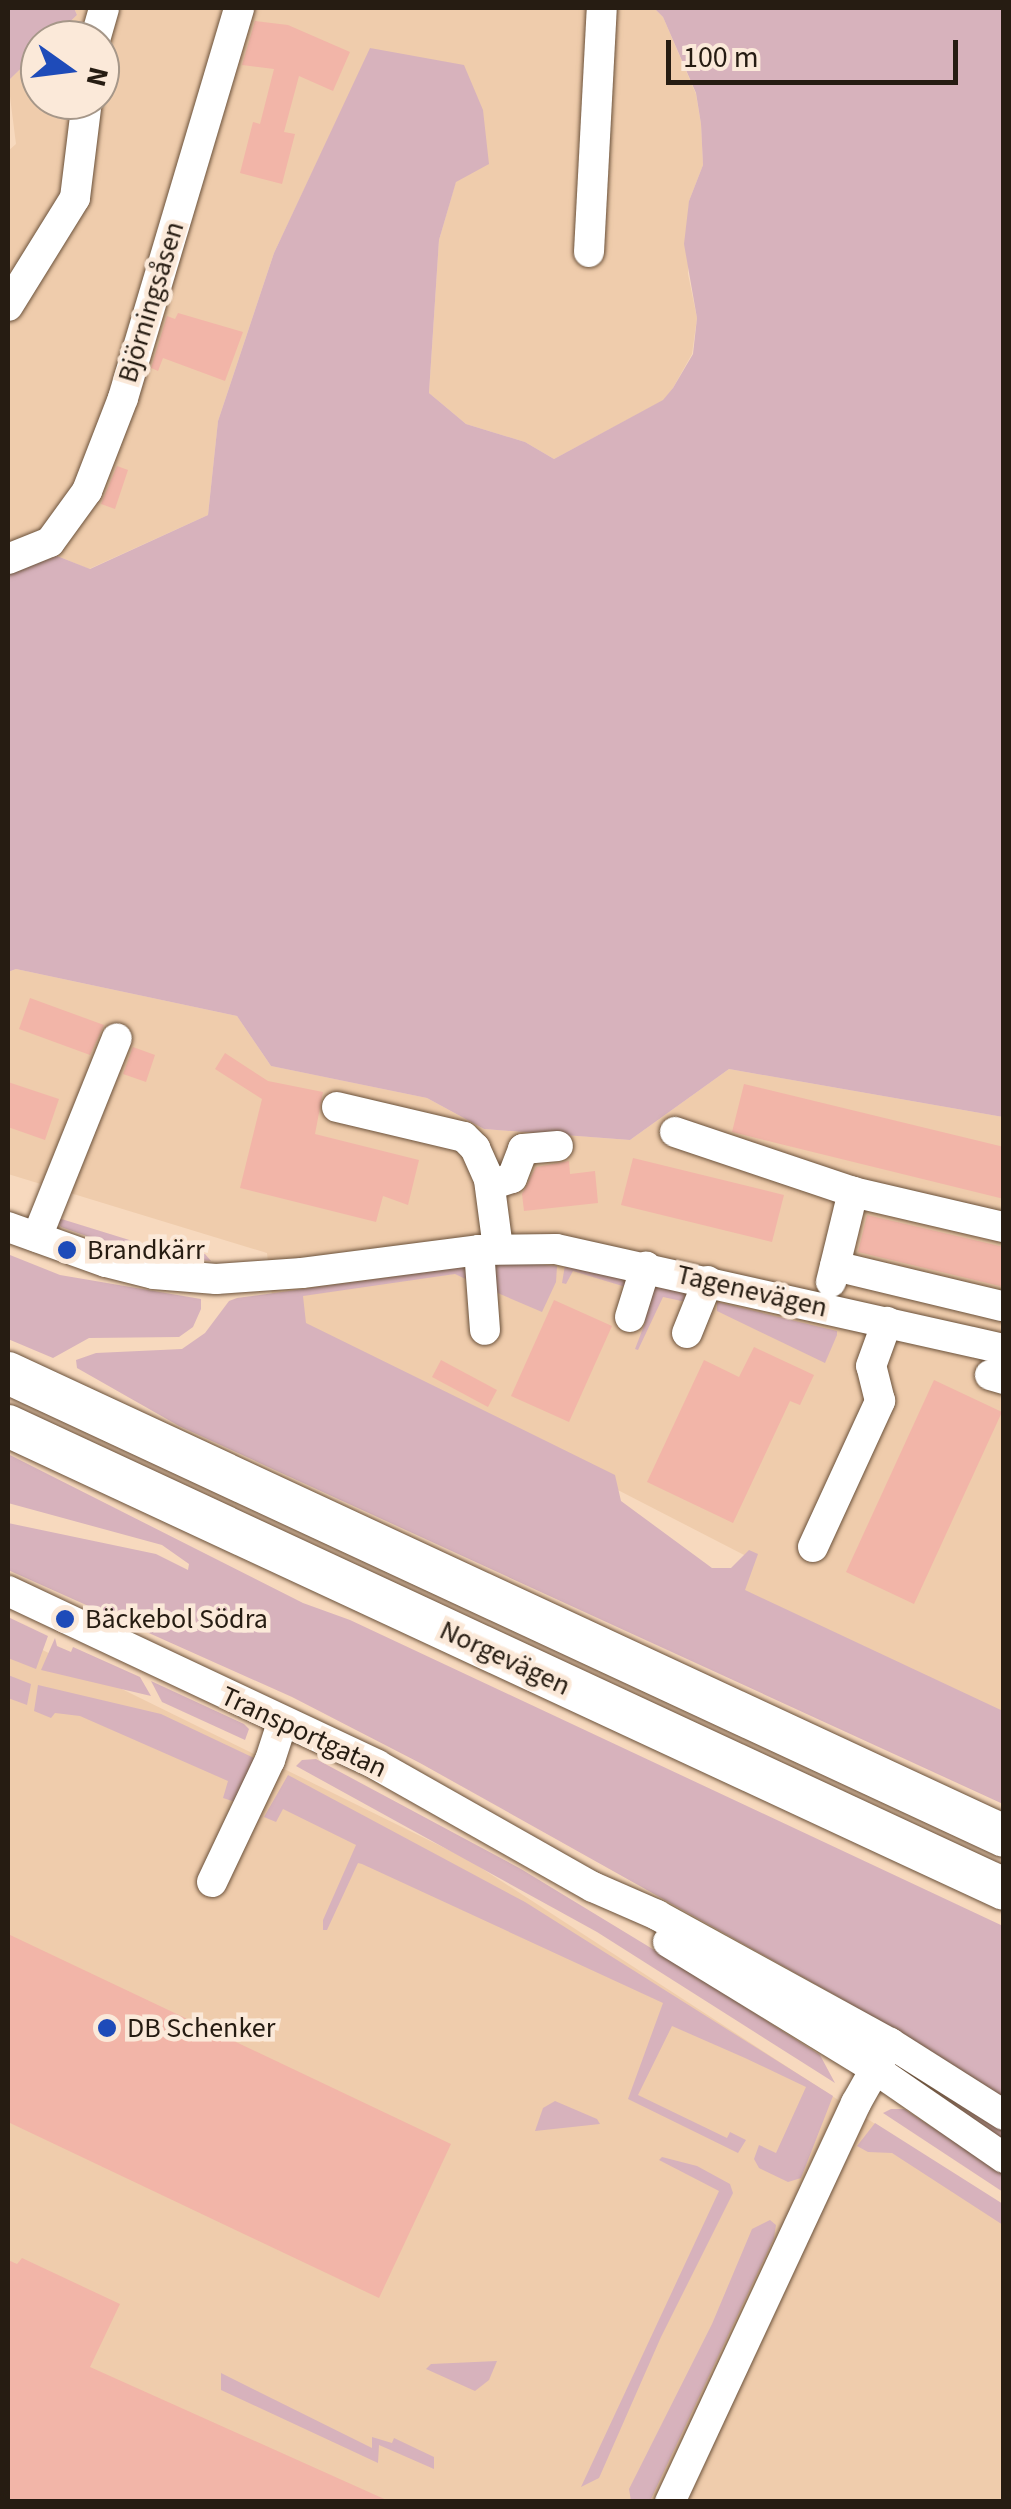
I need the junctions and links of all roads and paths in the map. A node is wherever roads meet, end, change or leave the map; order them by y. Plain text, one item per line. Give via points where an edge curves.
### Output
1 (239, 8) edge
2 (602, 8) edge
3 (84, 120) edge
4 (589, 252) dead end
5 (8, 306) edge
6 (8, 559) edge
7 (117, 1038) dead end
8 (337, 1107) dead end
9 (675, 1132) dead end
10 (558, 1146) dead end
11 (490, 1186) junction
12 (853, 1192) junction
13 (8, 1226) edge
14 (1004, 1227) edge
15 (37, 1238) junction
16 (489, 1249) junction
17 (646, 1266) junction
18 (836, 1266) junction
19 (708, 1281) junction
20 (1002, 1306) edge
21 (826, 1308) junction
22 (630, 1317) dead end
23 (887, 1322) junction
24 (485, 1330) dead end
25 (688, 1333) dead end
26 (999, 1368) edge
27 (8, 1374) edge
28 (8, 1426) edge
29 (813, 1547) dead end
30 (8, 1591) edge
31 (282, 1724) junction
32 (1004, 1836) edge
33 (212, 1882) dead end
34 (1004, 1889) edge
35 (882, 2056) junction
36 (1004, 2115) edge
37 (1004, 2158) edge
38 (670, 2502) edge

1 - 6 street, Björningsåsen via 123,398 87,491 50,542
2 - 4 street
3 - 5 street via 75,198
7 - 15 street
8 - 11 street via 464,1137
9 - 12 street
10 - 11 street via 523,1149 512,1178
11 - 16 street
12 - 14 street
12 - 18 street
13 - 15 street, Tagenevägen
15 - 16 street, Tagenevägen via 154,1274 216,1279
16 - 17 street, Tagenevägen via 556,1249
16 - 24 street
17 - 19 street, Tagenevägen
17 - 22 street
18 - 20 street
18 - 21 street
19 - 21 street, Tagenevägen
19 - 25 street
21 - 23 street, Tagenevägen
23 - 26 street, Tagenevägen
23 - 29 street via 871,1366 880,1401
27 - 32 highway, Norgevägen
28 - 34 highway, Norgevägen
30 - 31 street, Transportgatan
31 - 33 street
31 - 35 street, Transportgatan via 377,1766 594,1887 658,1915
35 - 36 street, Transportgatan
35 - 37 street, Transportgatan
35 - 38 street

